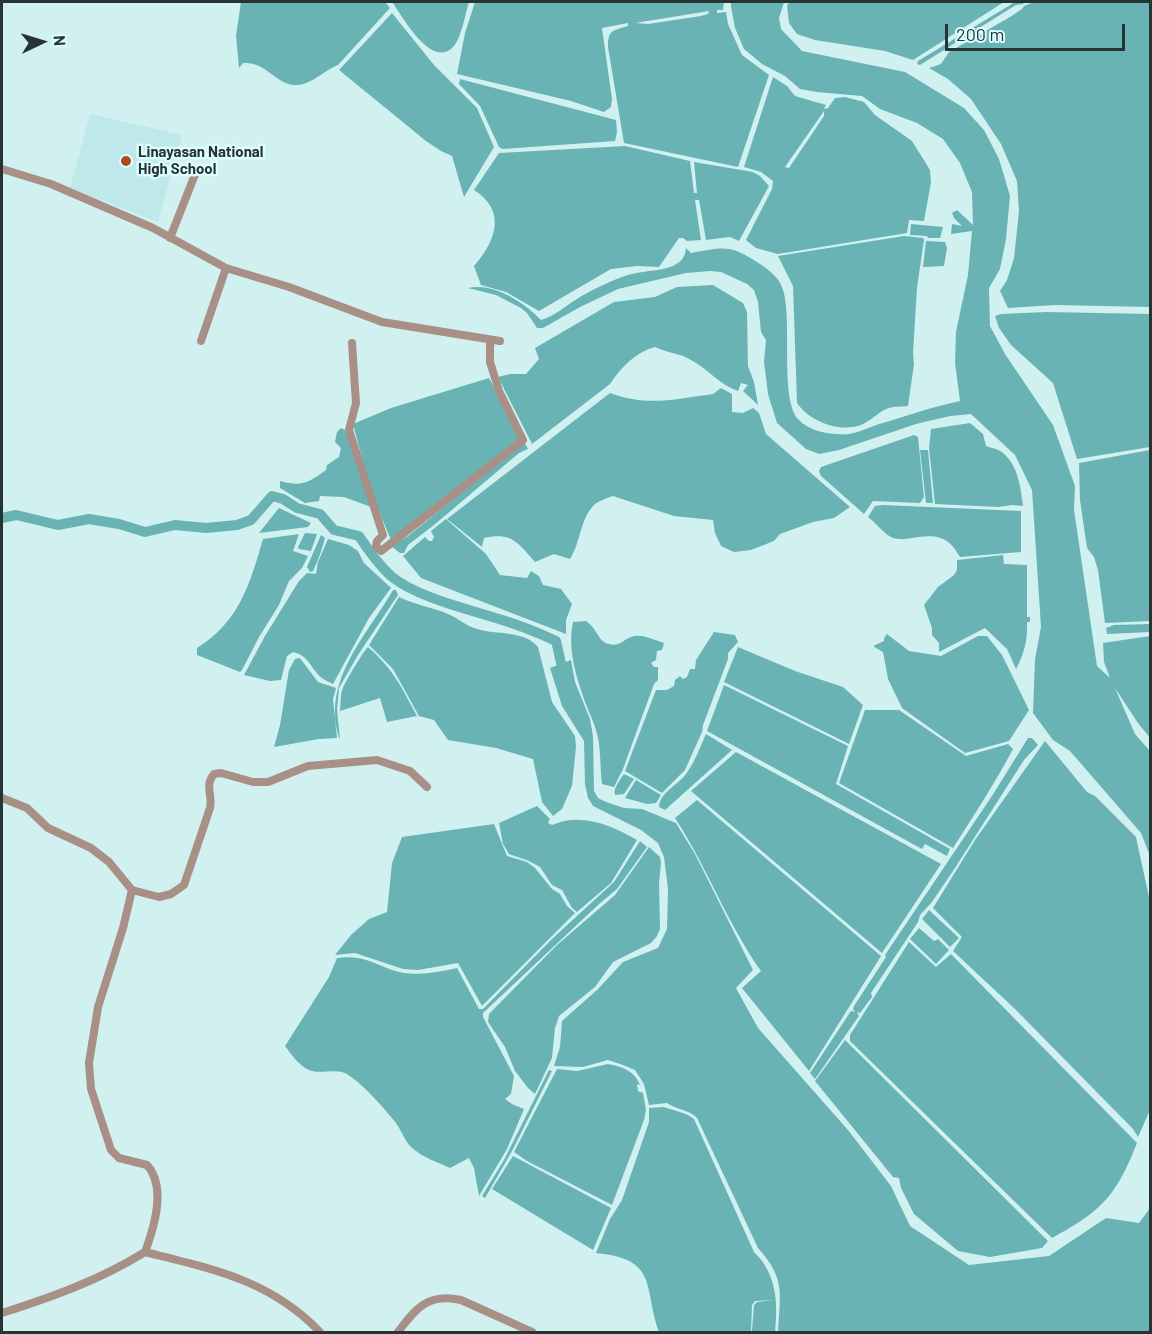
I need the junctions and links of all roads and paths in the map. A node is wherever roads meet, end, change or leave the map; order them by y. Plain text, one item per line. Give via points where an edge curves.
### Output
1 (2, 169) edge
2 (196, 172) dead end
3 (170, 238) junction
4 (226, 268) junction
5 (490, 340) junction
6 (201, 341) dead end
7 (500, 341) dead end
8 (352, 343) dead end
9 (427, 787) dead end
10 (2, 798) edge
11 (132, 890) junction
12 (145, 1252) junction
13 (2, 1313) edge
14 (320, 1332) edge
15 (398, 1332) edge
16 (532, 1332) edge

1 - 3 street via 51,184
2 - 3 street
3 - 4 street
4 - 5 street via 382,322
4 - 6 street
5 - 7 street
5 - 8 street via 490,362 499,391 523,440 381,551 376,546 383,535 349,430 356,403
9 - 11 street via 410,771 377,760 308,766 268,782 214,774 209,780 210,808 184,885 163,896
10 - 11 street via 27,808 48,828 91,848 109,862
11 - 12 street via 98,1007 89,1078 111,1150 119,1158 147,1166 153,1174 157,1214
12 - 13 street via 92,1282
12 - 14 street via 251,1282 298,1312
15 - 16 street via 420,1306 449,1298

